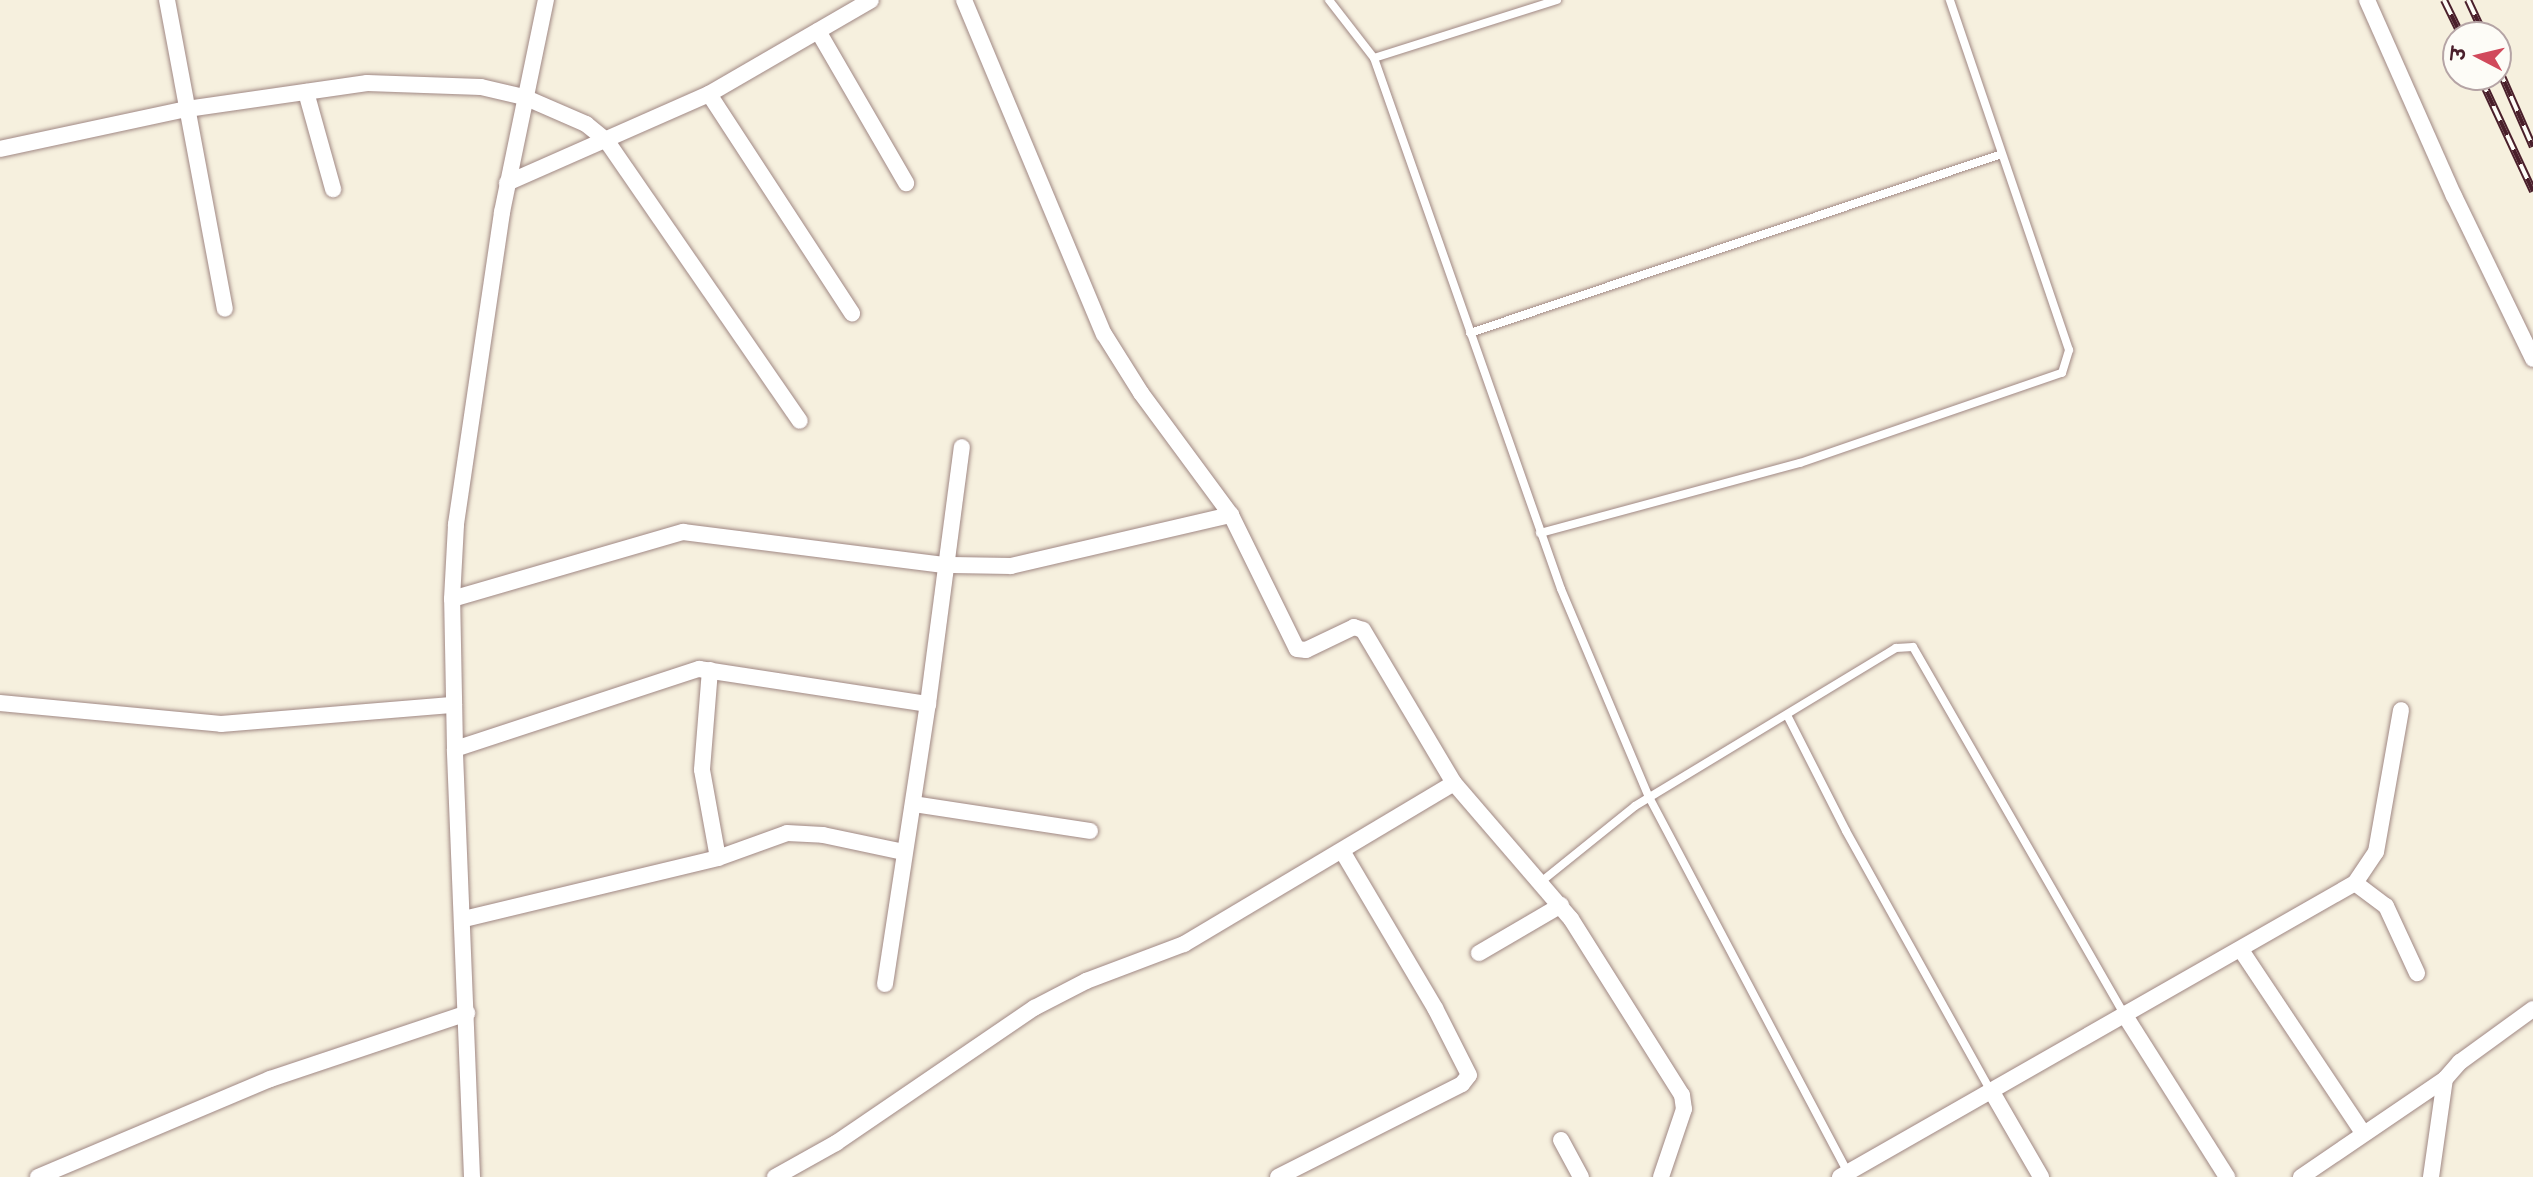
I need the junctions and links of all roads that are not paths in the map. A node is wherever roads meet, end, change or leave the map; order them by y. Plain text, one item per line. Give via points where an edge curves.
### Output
1 (167, 0) edge
2 (546, 0) edge
3 (871, 0) edge
4 (964, 0) edge
5 (1329, 0) edge
6 (1557, 0) edge
7 (1950, 0) edge
8 (2367, 0) edge
9 (818, 31) junction
10 (1374, 58) junction
11 (306, 92) junction
12 (709, 94) junction
13 (524, 97) junction
14 (187, 109) junction
15 (606, 140) junction
16 (0, 149) edge
17 (2002, 154) junction
18 (508, 183) junction
19 (906, 183) dead end
20 (333, 189) dead end
21 (225, 309) dead end
22 (852, 313) dead end
23 (1471, 333) junction
24 (2533, 359) edge
25 (800, 421) dead end
26 (962, 447) dead end
27 (1231, 515) junction
28 (1540, 533) junction
29 (946, 565) junction
30 (452, 599) junction
31 (709, 670) junction
32 (0, 703) edge
33 (929, 704) junction
34 (454, 705) junction
35 (2401, 710) dead end
36 (1787, 715) junction
37 (455, 749) junction
38 (1454, 783) junction
39 (1649, 797) junction
40 (914, 804) junction
41 (1090, 831) dead end
42 (1342, 851) junction
43 (904, 852) junction
44 (718, 858) junction
45 (1542, 881) junction
46 (2355, 883) junction
47 (1561, 905) junction
48 (464, 919) junction
49 (2241, 950) junction
50 (1479, 953) dead end
51 (2417, 973) dead end
52 (885, 984) dead end
53 (2533, 1009) edge
54 (467, 1013) junction
55 (2124, 1014) junction
56 (2445, 1079) junction
57 (1992, 1093) junction
58 (2363, 1133) junction
59 (1561, 1140) dead end
60 (1846, 1176) edge
61 (38, 1177) edge
62 (472, 1177) edge
63 (775, 1177) edge
64 (1278, 1177) edge
65 (1581, 1177) edge
66 (1661, 1177) edge
67 (2041, 1177) edge
68 (2227, 1177) edge
69 (2301, 1177) edge
70 (2431, 1177) edge

1 - 14 street
2 - 13 street
3 - 9 street
4 - 27 street via 1104,334 1141,393
5 - 10 lane
6 - 10 lane
7 - 17 lane
8 - 24 street
9 - 12 street
9 - 19 street
10 - 23 lane
11 - 13 street via 367,83 421,83 481,87
11 - 14 street
11 - 20 street
12 - 15 street
12 - 22 street
13 - 15 street via 556,109
13 - 18 street
14 - 16 street
14 - 21 street
15 - 18 street
15 - 25 street
17 - 23 lane
17 - 28 lane via 2068,350 2062,373 1800,463
18 - 30 street via 464,450
23 - 28 lane
26 - 29 street
27 - 29 street via 1011,566
27 - 38 street via 1297,649 1306,650 1360,627
28 - 39 lane
29 - 30 street via 683,532
29 - 33 street
30 - 34 street
31 - 33 street
31 - 37 street via 644,684
31 - 44 street via 702,771
32 - 34 street via 221,724
33 - 40 street
34 - 37 street
35 - 46 street via 2376,852
36 - 39 lane
36 - 55 lane via 1896,648 1913,647
36 - 57 lane
37 - 48 street
38 - 42 street
38 - 45 street
39 - 45 lane
39 - 60 lane
40 - 41 street
40 - 43 street
42 - 63 street via 1184,944 1086,981 1034,1008 836,1143
42 - 64 street via 1469,1075 1462,1084
43 - 44 street via 806,832 771,838
43 - 52 street
44 - 48 street
45 - 47 street
46 - 49 street
46 - 51 street via 2386,906
47 - 50 street
47 - 66 street via 1682,1095 1684,1109
48 - 54 street
49 - 55 street
49 - 58 street
53 - 56 street via 2460,1062
54 - 61 street via 270,1079
54 - 62 street
55 - 57 street
55 - 68 street
56 - 58 street
56 - 70 street
57 - 60 street
57 - 67 street
58 - 69 street
59 - 65 street

